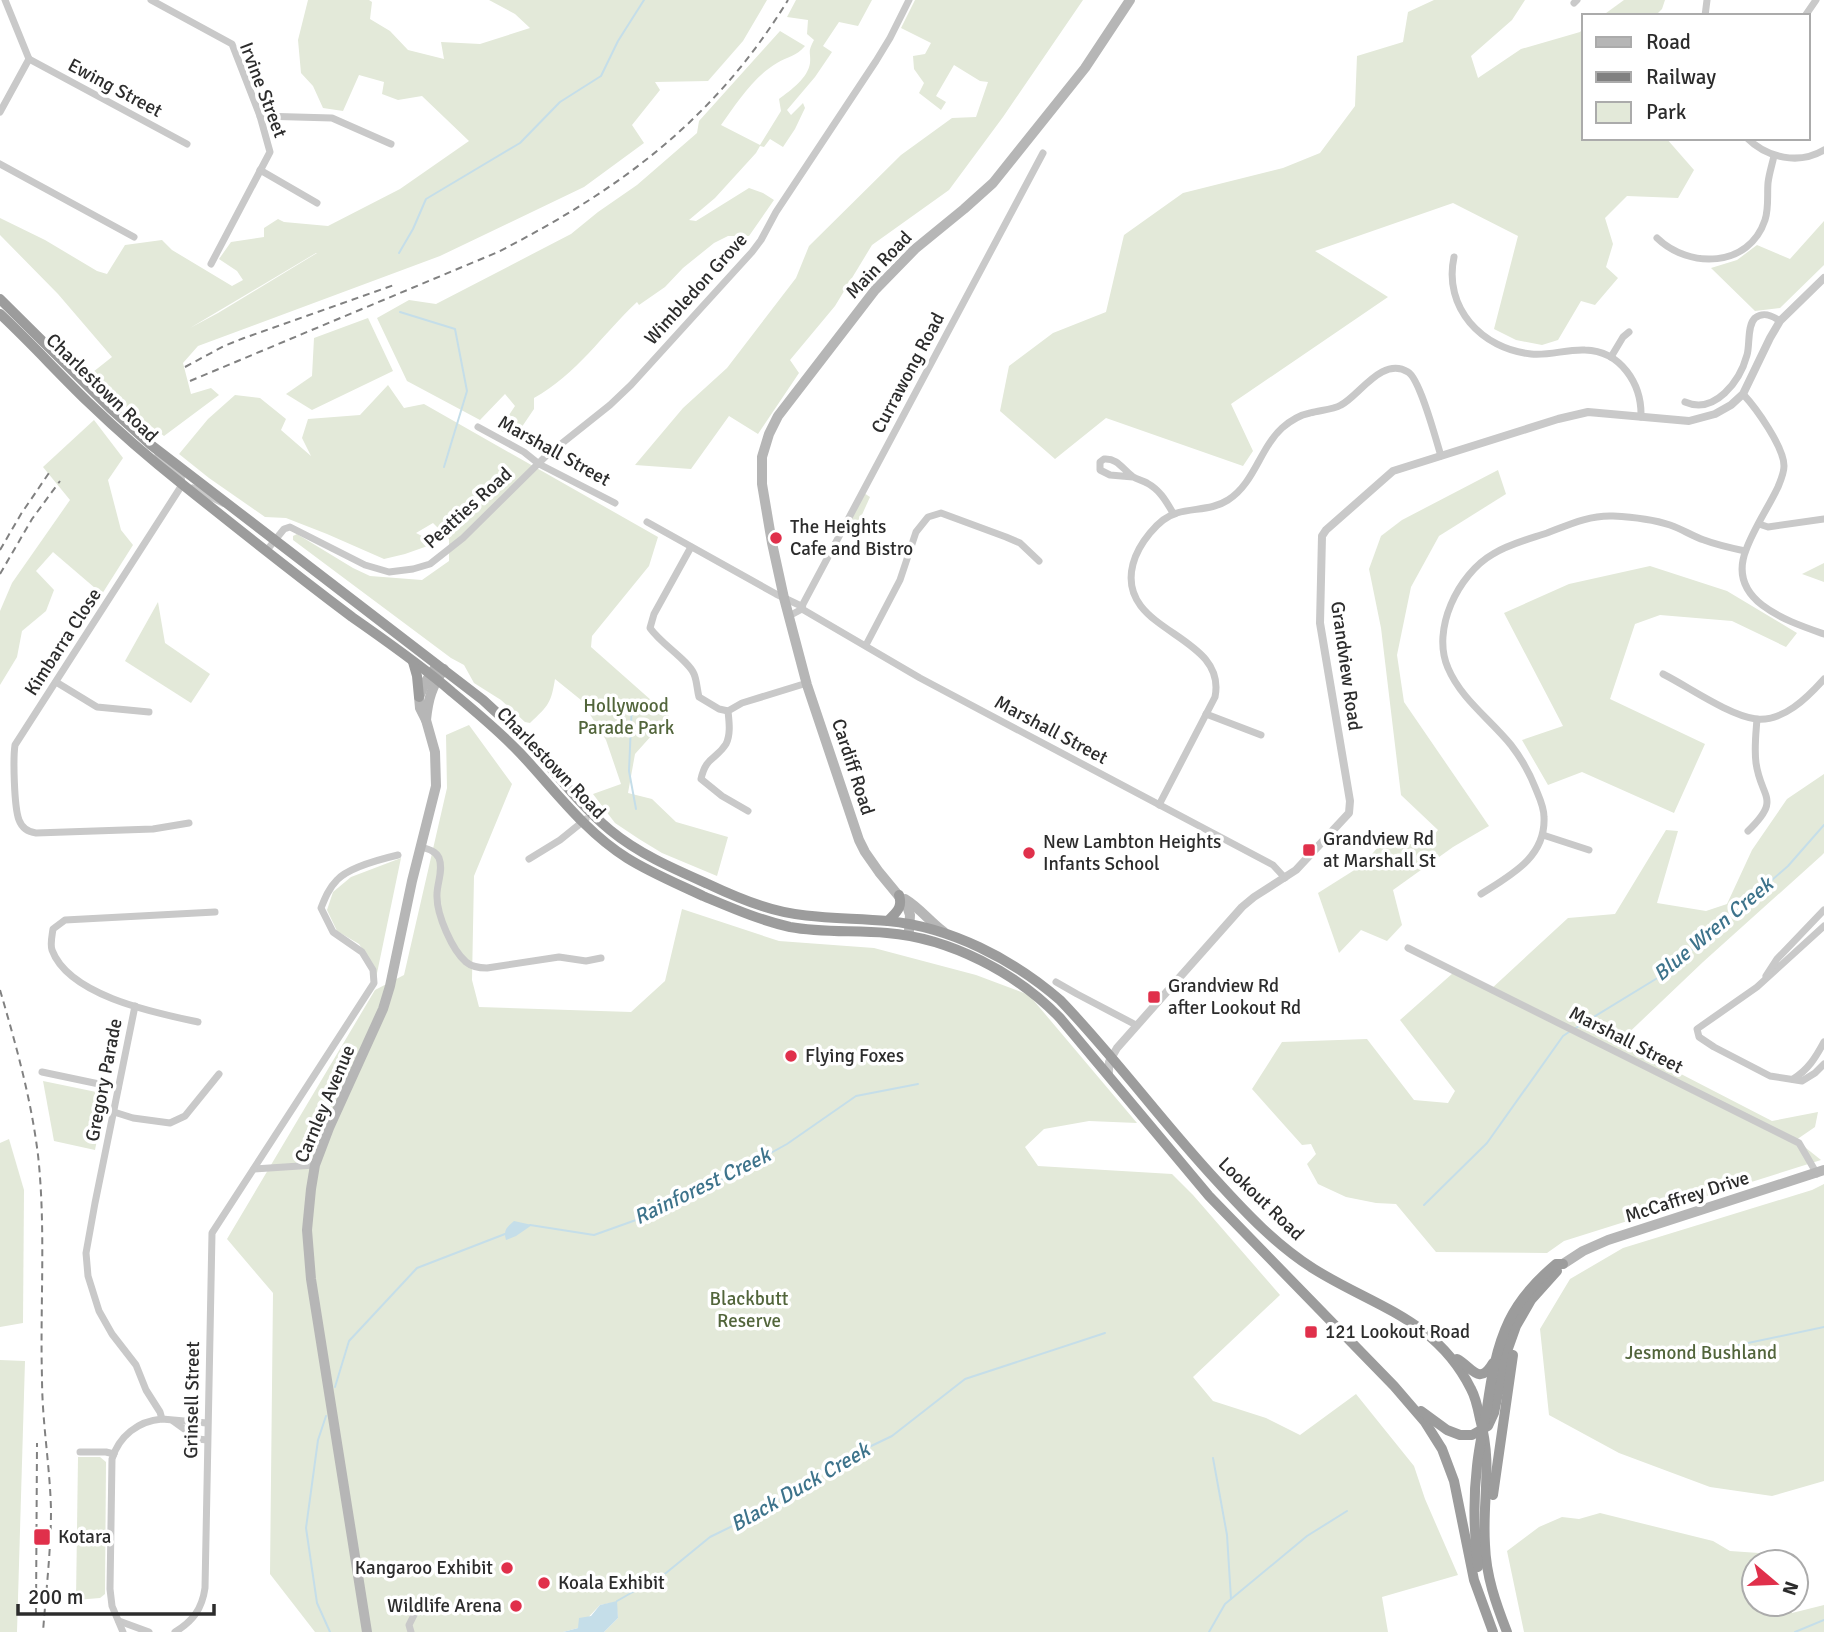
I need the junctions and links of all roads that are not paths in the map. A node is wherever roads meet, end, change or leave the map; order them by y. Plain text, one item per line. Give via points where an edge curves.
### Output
1 (5, 0) edge
2 (151, 0) edge
3 (909, 0) edge
4 (1130, 0) edge
5 (29, 59) junction
6 (0, 112) edge
7 (260, 116) junction
8 (1749, 140) edge
9 (187, 144) dead end
10 (391, 144) dead end
11 (1824, 150) edge
12 (1043, 153) dead end
13 (1774, 156) junction
14 (0, 164) edge
15 (260, 170) junction
16 (317, 203) dead end
17 (134, 237) dead end
18 (1657, 239) dead end
19 (1454, 257) dead end
20 (211, 264) dead end
21 (1824, 278) edge
22 (0, 299) edge
23 (0, 314) edge
24 (1780, 321) junction
25 (1629, 332) dead end
26 (1611, 357) junction
27 (1743, 394) junction
28 (1685, 402) dead end
29 (1641, 417) junction
30 (478, 427) dead end
31 (151, 445) junction
32 (1441, 456) junction
33 (539, 464) junction
34 (1133, 477) dead end
35 (182, 485) junction
36 (615, 503) dead end
37 (230, 506) junction
38 (1173, 513) junction
39 (1824, 519) edge
40 (647, 522) dead end
41 (1759, 524) junction
42 (275, 539) junction
43 (691, 547) junction
44 (267, 550) junction
45 (1745, 551) junction
46 (1039, 561) dead end
47 (784, 598) junction
48 (802, 609) junction
49 (789, 616) junction
50 (1824, 634) edge
51 (866, 645) junction
52 (413, 662) junction
53 (441, 666) junction
54 (1663, 674) dead end
55 (433, 677) junction
56 (1824, 679) edge
57 (57, 682) junction
58 (807, 683) junction
59 (419, 697) junction
60 (728, 710) junction
61 (149, 712) dead end
62 (1206, 714) junction
63 (1757, 719) junction
64 (426, 720) junction
65 (1261, 735) dead end
66 (1158, 804) junction
67 (748, 811) dead end
68 (593, 813) junction
69 (583, 822) junction
70 (189, 823) dead end
71 (1748, 831) dead end
72 (1543, 835) junction
73 (421, 847) junction
74 (1589, 850) dead end
75 (398, 855) dead end
76 (529, 859) dead end
77 (1286, 878) junction
78 (1481, 894) dead end
79 (899, 895) junction
80 (1824, 910) edge
81 (215, 912) dead end
82 (888, 921) junction
83 (1824, 926) edge
84 (909, 930) junction
85 (949, 935) junction
86 (1408, 948) dead end
87 (601, 958) dead end
88 (1056, 982) dead end
89 (1757, 987) junction
90 (135, 1006) junction
91 (198, 1022) dead end
92 (1136, 1025) junction
93 (1824, 1042) edge
94 (1111, 1058) junction
95 (1824, 1064) edge
96 (42, 1072) dead end
97 (219, 1074) dead end
98 (1110, 1077) junction
99 (1793, 1079) junction
100 (118, 1088) junction
101 (114, 1112) junction
102 (315, 1165) junction
103 (254, 1169) junction
104 (1821, 1172) edge
105 (1563, 1264) junction
106 (1451, 1357) junction
107 (1496, 1357) junction
108 (1394, 1386) junction
109 (1474, 1395) junction
110 (162, 1419) junction
111 (173, 1420) junction
112 (207, 1423) junction
113 (1483, 1429) junction
114 (1455, 1434) junction
115 (207, 1440) junction
116 (80, 1452) dead end
117 (114, 1454) junction
118 (1485, 1531) junction
119 (1481, 1601) junction
120 (415, 1613) dead end
121 (119, 1621) junction
122 (123, 1632) edge
123 (149, 1632) edge
124 (175, 1632) edge
125 (367, 1632) edge
126 (411, 1632) edge
127 (1493, 1632) edge
128 (1507, 1632) edge

1 - 5 street
2 - 7 street, Irvine Street via 232,44
3 - 33 street, Wimbledon Grove via 885,47 761,240 631,385
4 - 47 main road, Main Road via 1085,68 993,183 915,249 875,290 778,416 762,457 762,484
5 - 6 street
5 - 9 street, Ewing Street
7 - 10 street via 332,118
7 - 15 street, Irvine Street via 270,152
8 - 13 street
11 - 13 street via 1804,157
12 - 48 street, Currawong Road
13 - 18 street via 1765,222 1738,253 1702,260 1675,253
14 - 17 street
15 - 16 street
15 - 20 street, Irvine Street
19 - 26 street via 1451,284 1459,309 1490,339 1534,354 1587,350
21 - 24 street
22 - 31 highway, Charlestown Road
23 - 35 highway, Charlestown Road via 132,443
24 - 27 street
24 - 28 street via 1765,314 1751,324 1747,358 1735,382 1717,399 1704,405
25 - 26 street
26 - 29 street via 1634,381 1640,393
27 - 29 street, Grandview Road via 1723,410 1697,420
27 - 41 street via 1778,444 1784,466 1779,487
29 - 32 street, Grandview Road via 1578,413
30 - 33 street, Marshall Street
31 - 35 street, Charlestown Road via 181,476
31 - 37 highway, Charlestown Road
32 - 38 street via 1413,377 1393,369 1366,383 1341,405 1293,420 1272,440 1245,483 1228,500
32 - 77 street, Grandview Road via 1390,473 1322,536 1320,623 1350,807 1343,821
33 - 36 street, Marshall Street
33 - 42 street, Peatties Road via 463,538 430,564 414,569 389,572 365,565 290,527
34 - 38 street via 1158,491
35 - 37 street, Charlestown Road
35 - 44 highway, Charlestown Road
35 - 57 street, Kimbarra Close
37 - 42 highway, Charlestown Road
38 - 62 street via 1147,536 1137,554 1133,592 1144,611 1210,663 1217,688
39 - 41 street via 1768,527
40 - 43 street, Marshall Street
41 - 45 street
42 - 44 street
42 - 53 highway, Charlestown Road
43 - 47 street, Marshall Street
43 - 60 street via 650,628 695,675 699,697
44 - 52 highway, Charlestown Road
45 - 50 street via 1742,576 1750,595 1773,612
45 - 72 street via 1659,522 1599,516 1495,552 1466,578 1445,620 1442,645 1448,668 1460,689 1522,761 1542,803
46 - 51 street via 1006,537 941,513 928,517 916,532 901,580
47 - 48 street, Marshall Street
47 - 49 main road, Cardiff Road
48 - 49 street
48 - 51 street, Marshall Street
49 - 58 main road, Cardiff Road
51 - 66 street, Marshall Street
52 - 55 highway, Charlestown Road
52 - 59 highway
53 - 55 main road, Carnley Avenue
53 - 68 highway, Charlestown Road via 510,724
54 - 63 street
55 - 59 main road, Carnley Avenue
55 - 64 main road, Carnley Avenue
55 - 69 highway, Charlestown Road via 496,729
56 - 63 street via 1794,707
57 - 61 street via 97,707
57 - 70 street, Kimbarra Close via 15,744 18,818 25,829 36,834
58 - 60 street
58 - 79 main road, Cardiff Road via 859,840
59 - 64 main road, Carnley Avenue
60 - 67 street via 727,743 704,766 701,779
62 - 65 street
62 - 66 street
63 - 71 street via 1756,764 1767,804 1763,816
64 - 73 main road, Carnley Avenue via 435,752 436,786
66 - 77 street, Marshall Street via 1273,865
68 - 69 street
68 - 82 highway, Charlestown Road via 653,858 739,898 801,915
69 - 76 street
69 - 84 highway, Charlestown Road via 649,871 766,921 815,930
72 - 74 street
72 - 78 street via 1534,854 1519,869
73 - 87 street via 439,858 437,897 442,923 467,964 487,968 559,957
73 - 102 main road, Carnley Avenue via 383,1009
75 - 103 street, Grinsell Street via 373,860 339,877 328,891 321,908 333,932 362,953 373,970 374,983
77 - 92 street, Grandview Road via 1248,901
79 - 82 highway via 899,909
79 - 84 main road, Cardiff Road via 910,915
79 - 85 main road
80 - 89 street
81 - 90 street, Gregory Parade via 65,920 53,929 51,949 78,982
82 - 84 highway, Charlestown Road
83 - 89 street
84 - 85 highway, Lookout Road
84 - 98 highway, Lookout Road via 962,952 1023,986 1055,1012
85 - 94 highway, Lookout Road via 1036,980
86 - 104 street, Marshall Street via 1799,1143
88 - 92 street
89 - 99 street via 1697,1028 1699,1037 1770,1076
90 - 91 street
90 - 100 street, Gregory Parade
92 - 94 street, Grandview Road
93 - 99 street via 1810,1065
94 - 98 street
94 - 106 highway, Lookout Road via 1262,1230 1315,1270 1418,1326
95 - 99 street via 1802,1081
96 - 100 street
97 - 101 street via 185,1116 170,1123
98 - 108 highway, Lookout Road via 1209,1196
100 - 101 street, Gregory Parade
101 - 110 street, Gregory Parade via 86,1253 88,1276 99,1311 136,1365
102 - 103 street
102 - 125 main road, Carnley Avenue via 307,1230 309,1266
103 - 112 street, Grinsell Street via 212,1233
104 - 105 main road, McCaffrey Drive via 1608,1240
105 - 107 highway via 1556,1264 1522,1298
105 - 113 highway via 1522,1315 1506,1354 1491,1422
105 - 118 highway via 1531,1307 1516,1345 1490,1525
106 - 107 highway via 1479,1374 1489,1370
106 - 109 highway, Lookout Road
107 - 113 highway
108 - 114 highway
108 - 119 highway, Lookout Road via 1425,1422 1447,1460
109 - 113 highway, Lookout Road
109 - 114 highway via 1474,1425 1468,1432
110 - 111 street
110 - 117 street via 135,1428
111 - 112 street
111 - 115 street via 198,1439
112 - 115 street, Grinsell Street
113 - 114 highway via 1472,1435
113 - 118 highway, Lookout Road via 1488,1470
113 - 119 highway via 1474,1499
115 - 124 street, Grinsell Street via 204,1596 197,1614
116 - 117 street
117 - 121 street via 110,1590
118 - 128 highway, Lookout Road via 1492,1591
119 - 127 highway, Lookout Road
120 - 126 street
121 - 122 street
121 - 123 street

